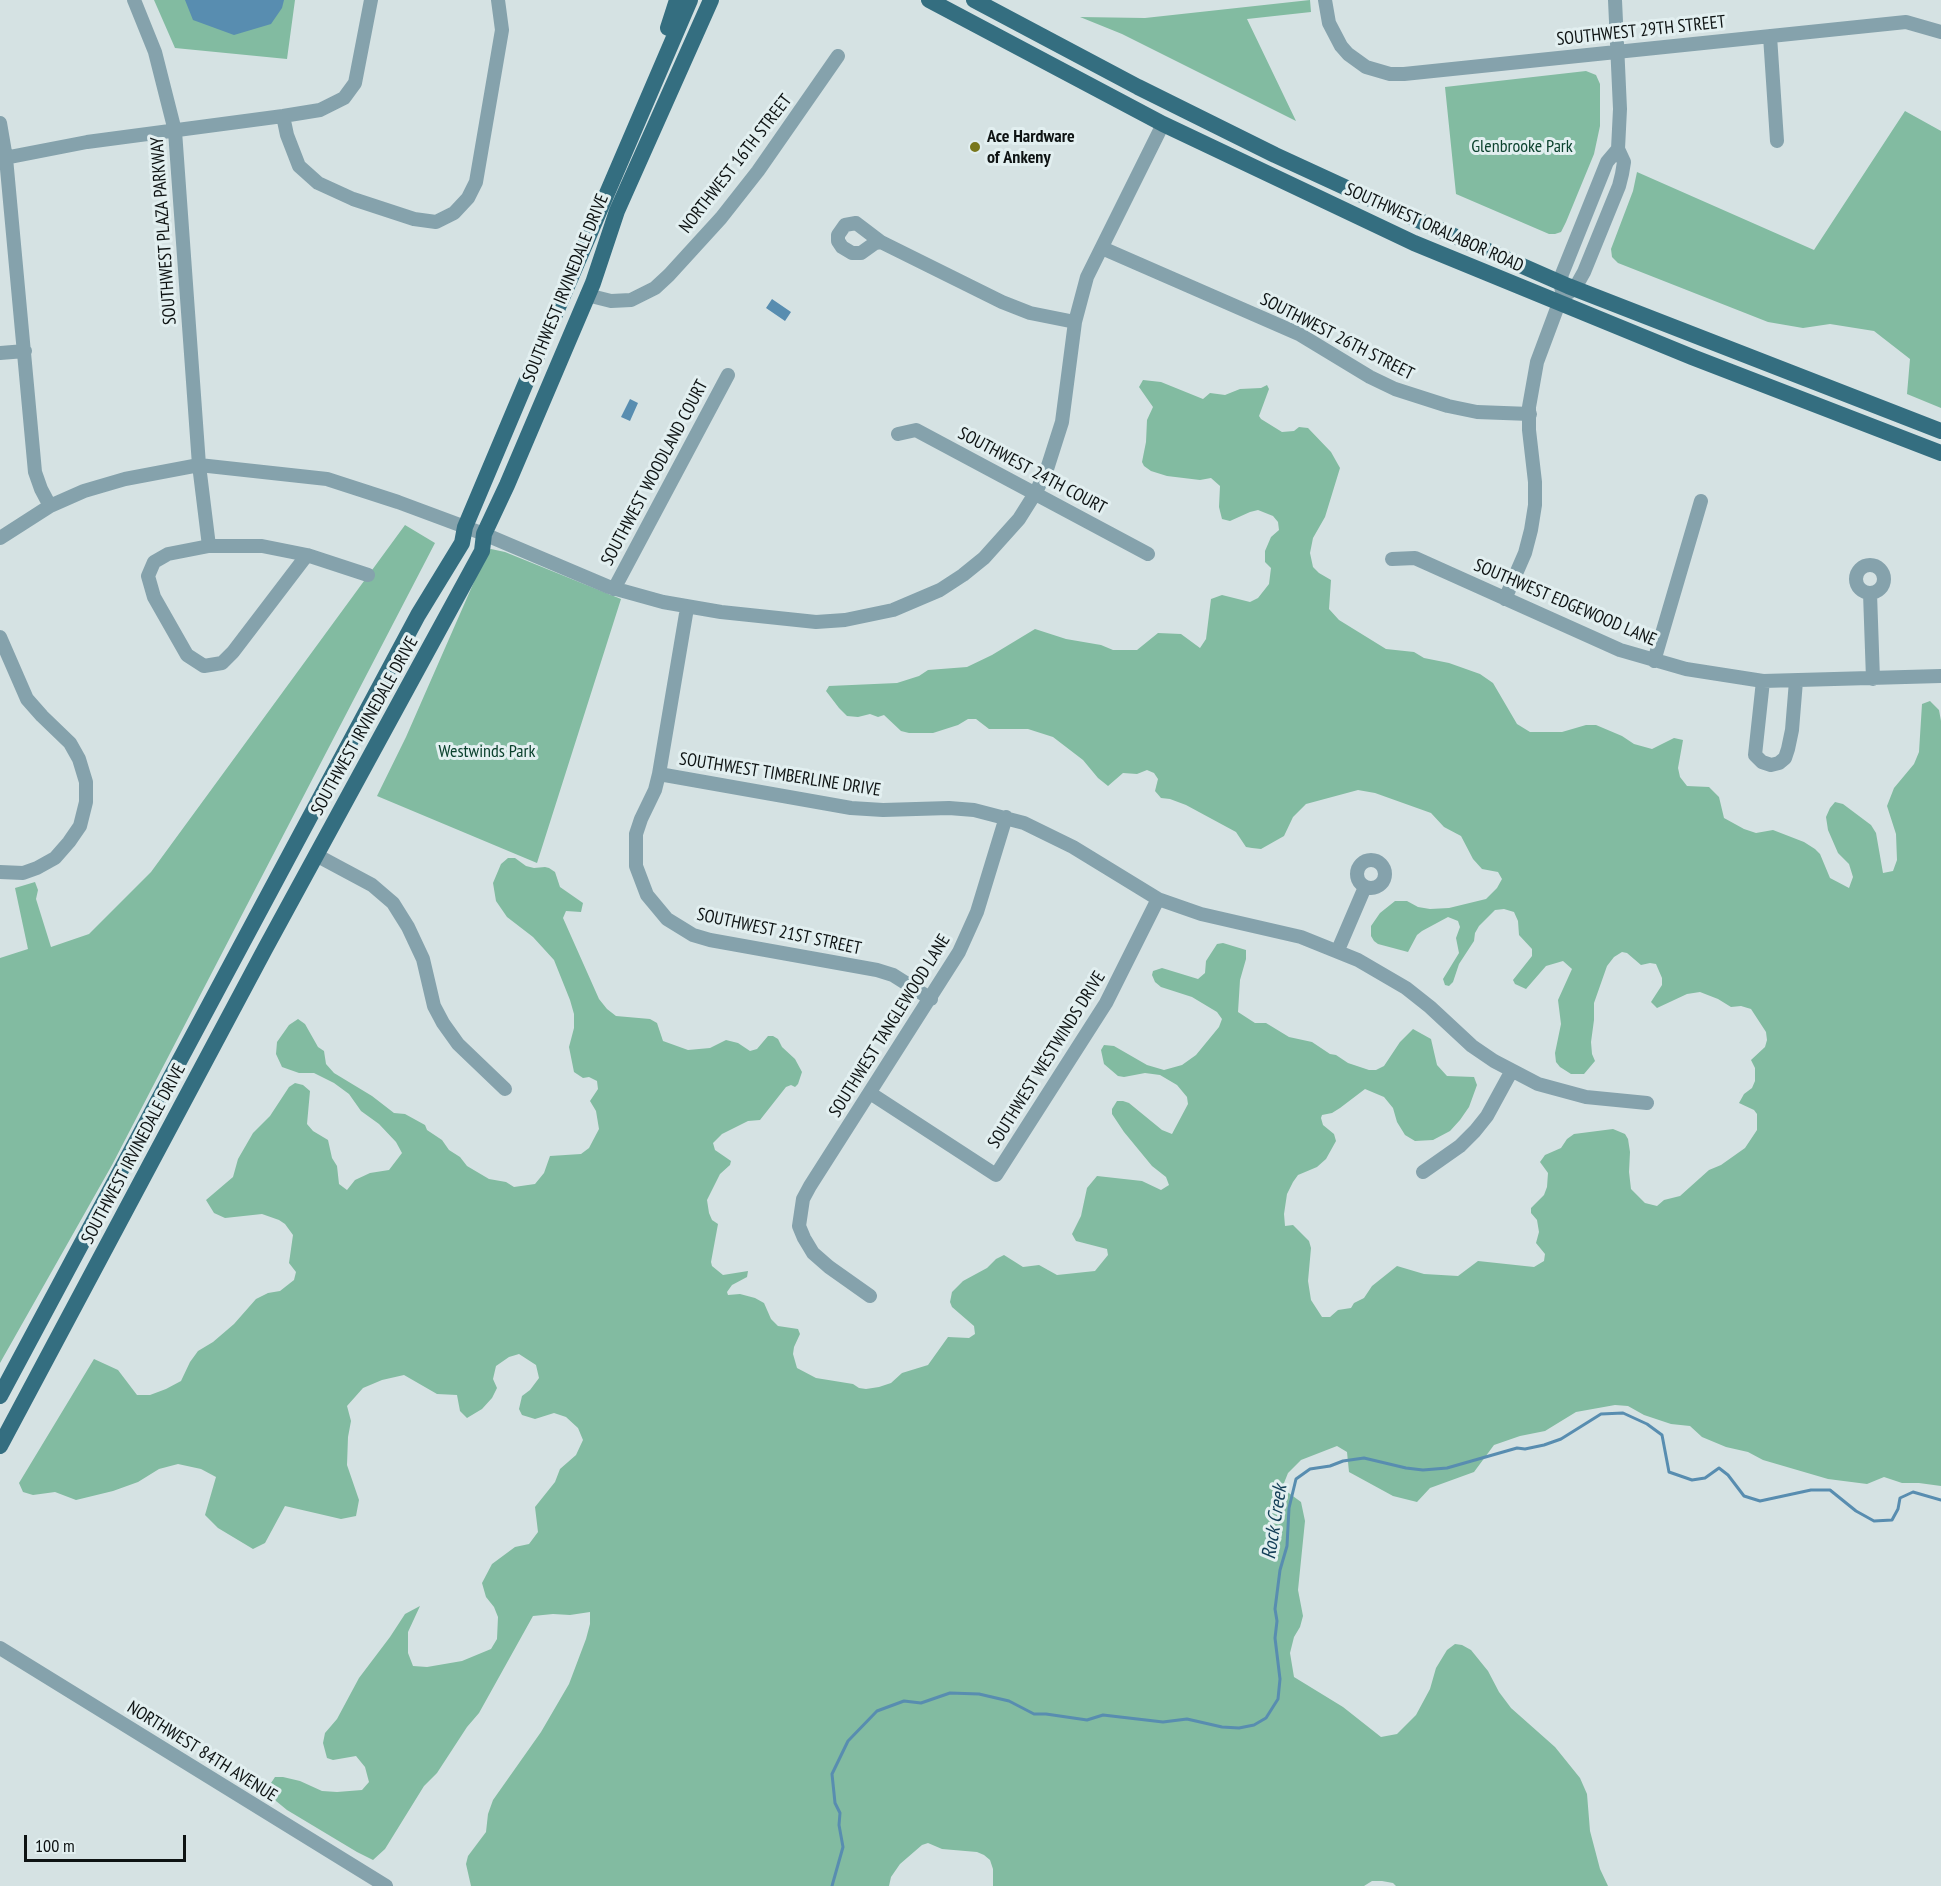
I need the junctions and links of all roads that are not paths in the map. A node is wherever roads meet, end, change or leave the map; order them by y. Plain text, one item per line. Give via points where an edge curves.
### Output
1 (134, 0) edge
2 (371, 0) edge
3 (498, 0) edge
4 (677, 0) edge
5 (690, 0) edge
6 (711, 0) edge
7 (929, 0) edge
8 (974, 0) edge
9 (1326, 0) edge
10 (1615, 0) edge
11 (1941, 32) edge
12 (1770, 36) junction
13 (1617, 51) junction
14 (838, 56) dead end
15 (641, 111) junction
16 (283, 116) junction
17 (0, 123) edge
18 (1163, 124) junction
19 (175, 131) junction
20 (1777, 141) dead end
21 (1618, 149) junction
22 (3, 158) edge
23 (881, 242) dead end
24 (1102, 248) junction
25 (1565, 292) junction
26 (588, 295) junction
27 (1075, 322) junction
28 (25, 351) junction
29 (0, 353) edge
30 (728, 375) dead end
31 (1530, 414) junction
32 (1941, 431) edge
33 (898, 434) dead end
34 (1941, 453) edge
35 (199, 465) junction
36 (1036, 492) junction
37 (1701, 501) dead end
38 (50, 506) junction
39 (465, 527) junction
40 (484, 534) junction
41 (0, 538) edge
42 (209, 546) junction
43 (1148, 554) dead end
44 (307, 555) junction
45 (1392, 559) dead end
46 (368, 575) dead end
47 (614, 589) junction
48 (1870, 593) dead end
49 (1505, 599) junction
50 (687, 608) junction
51 (0, 637) edge
52 (1653, 661) junction
53 (1941, 676) edge
54 (1873, 679) junction
55 (1763, 681) junction
56 (1796, 681) junction
57 (659, 774) junction
58 (1006, 817) junction
59 (316, 855) junction
60 (0, 872) edge
61 (1365, 887) dead end
62 (1158, 898) junction
63 (1338, 950) junction
64 (931, 999) junction
65 (189, 1045) junction
66 (209, 1055) junction
67 (1511, 1072) junction
68 (505, 1089) dead end
69 (870, 1093) junction
70 (1647, 1103) dead end
71 (1423, 1172) dead end
72 (870, 1296) dead end
73 (0, 1396) edge
74 (0, 1446) edge
75 (0, 1648) edge
76 (386, 1886) edge

1 - 19 street, SOUTHWEST PLAZA PARKWAY via 155,52
2 - 16 street via 355,83 344,98 320,110
3 - 16 street via 502,30 476,182 454,213 436,222 414,219 318,183 299,166
4 - 15 main road
5 - 15 main road, SOUTHWEST IRVINEDALE DRIVE
6 - 26 main road, SOUTHWEST IRVINEDALE DRIVE via 617,211
7 - 18 main road, SOUTHWEST ORALABOR ROAD
8 - 25 main road, SOUTHWEST ORALABOR ROAD via 1275,155
9 - 13 street, SOUTHWEST 29TH STREET via 1332,31 1348,54 1375,71 1404,74
10 - 13 street
11 - 12 street, SOUTHWEST 29TH STREET via 1906,22
12 - 13 street, SOUTHWEST 29TH STREET
12 - 20 street
13 - 21 street
14 - 26 street, NORTHWEST 16TH STREET via 758,171 669,275 655,288 631,300 611,301
15 - 39 main road, SOUTHWEST IRVINEDALE DRIVE
16 - 19 street
17 - 22 street
18 - 24 street
18 - 25 main road, SOUTHWEST ORALABOR ROAD via 1414,243
19 - 22 street
19 - 35 street, SOUTHWEST PLAZA PARKWAY
21 - 25 street via 1607,162 1562,274
21 - 25 street via 1624,162 1619,186 1584,272
22 - 28 street
23 - 27 street via 1002,302
24 - 27 street via 1087,278
24 - 31 street, SOUTHWEST 26TH STREET via 1299,334 1370,377 1404,392 1468,410
25 - 31 street via 1537,362
25 - 32 main road, SOUTHWEST ORALABOR ROAD
25 - 34 main road, SOUTHWEST ORALABOR ROAD via 1692,357
26 - 40 main road, SOUTHWEST IRVINEDALE DRIVE
27 - 36 street via 1062,422
28 - 29 street
28 - 38 street via 35,472
30 - 47 street, SOUTHWEST WOODLAND COURT
31 - 49 street via 1535,482 1532,530
33 - 36 street, SOUTHWEST 24TH COURT via 916,430
35 - 38 street via 106,484
35 - 39 street via 327,479
35 - 42 street, SOUTHWEST PLAZA PARKWAY
36 - 43 street, SOUTHWEST 24TH COURT
36 - 50 street via 1019,519 984,558 940,590 893,610 816,622
37 - 52 street
38 - 41 street
39 - 40 street
39 - 65 main road, SOUTHWEST IRVINEDALE DRIVE via 462,543 418,615
40 - 47 street
40 - 59 main road, SOUTHWEST IRVINEDALE DRIVE via 482,551
42 - 44 street via 262,546
42 - 44 street via 168,554 153,562 148,576 154,597 187,655 204,666 222,663 233,652
44 - 46 street
45 - 49 street, SOUTHWEST EDGEWOOD LANE via 1415,558
47 - 50 street
48 - 54 street
49 - 52 street, SOUTHWEST EDGEWOOD LANE
50 - 57 street, SOUTHWEST 21ST STREET
51 - 60 street via 27,699 70,743 86,782 80,826 55,858 23,873
52 - 55 street, SOUTHWEST EDGEWOOD LANE
53 - 54 street, SOUTHWEST EDGEWOOD LANE
54 - 56 street, SOUTHWEST EDGEWOOD LANE
55 - 56 street, SOUTHWEST EDGEWOOD LANE
55 - 56 street via 1755,755 1771,765 1785,758 1788,749
57 - 58 street, SOUTHWEST TIMBERLINE DRIVE via 851,808 949,808
57 - 64 street, SOUTHWEST 21ST STREET via 636,834 635,851 647,895 667,919 710,940 877,970 893,975
58 - 62 street, SOUTHWEST TIMBERLINE DRIVE via 1048,833
58 - 64 street, SOUTHWEST TANGLEWOOD LANE via 972,924
59 - 66 main road, SOUTHWEST IRVINEDALE DRIVE
59 - 68 street via 372,885 393,903 423,959 434,1006 443,1023 458,1044
61 - 63 street
62 - 63 street, SOUTHWEST TIMBERLINE DRIVE via 1201,914 1271,928
62 - 69 street, SOUTHWEST WESTWINDS DRIVE via 1106,1003 996,1175
63 - 67 street, SOUTHWEST TIMBERLINE DRIVE via 1406,988 1472,1046
64 - 69 street, SOUTHWEST TANGLEWOOD LANE
65 - 66 main road
65 - 73 main road, SOUTHWEST IRVINEDALE DRIVE
66 - 74 main road, SOUTHWEST IRVINEDALE DRIVE
67 - 70 street, SOUTHWEST TIMBERLINE DRIVE via 1562,1092
67 - 71 street via 1475,1131
69 - 72 street, SOUTHWEST TANGLEWOOD LANE via 803,1199 799,1226 813,1253
75 - 76 street, NORTHWEST 84TH AVENUE

